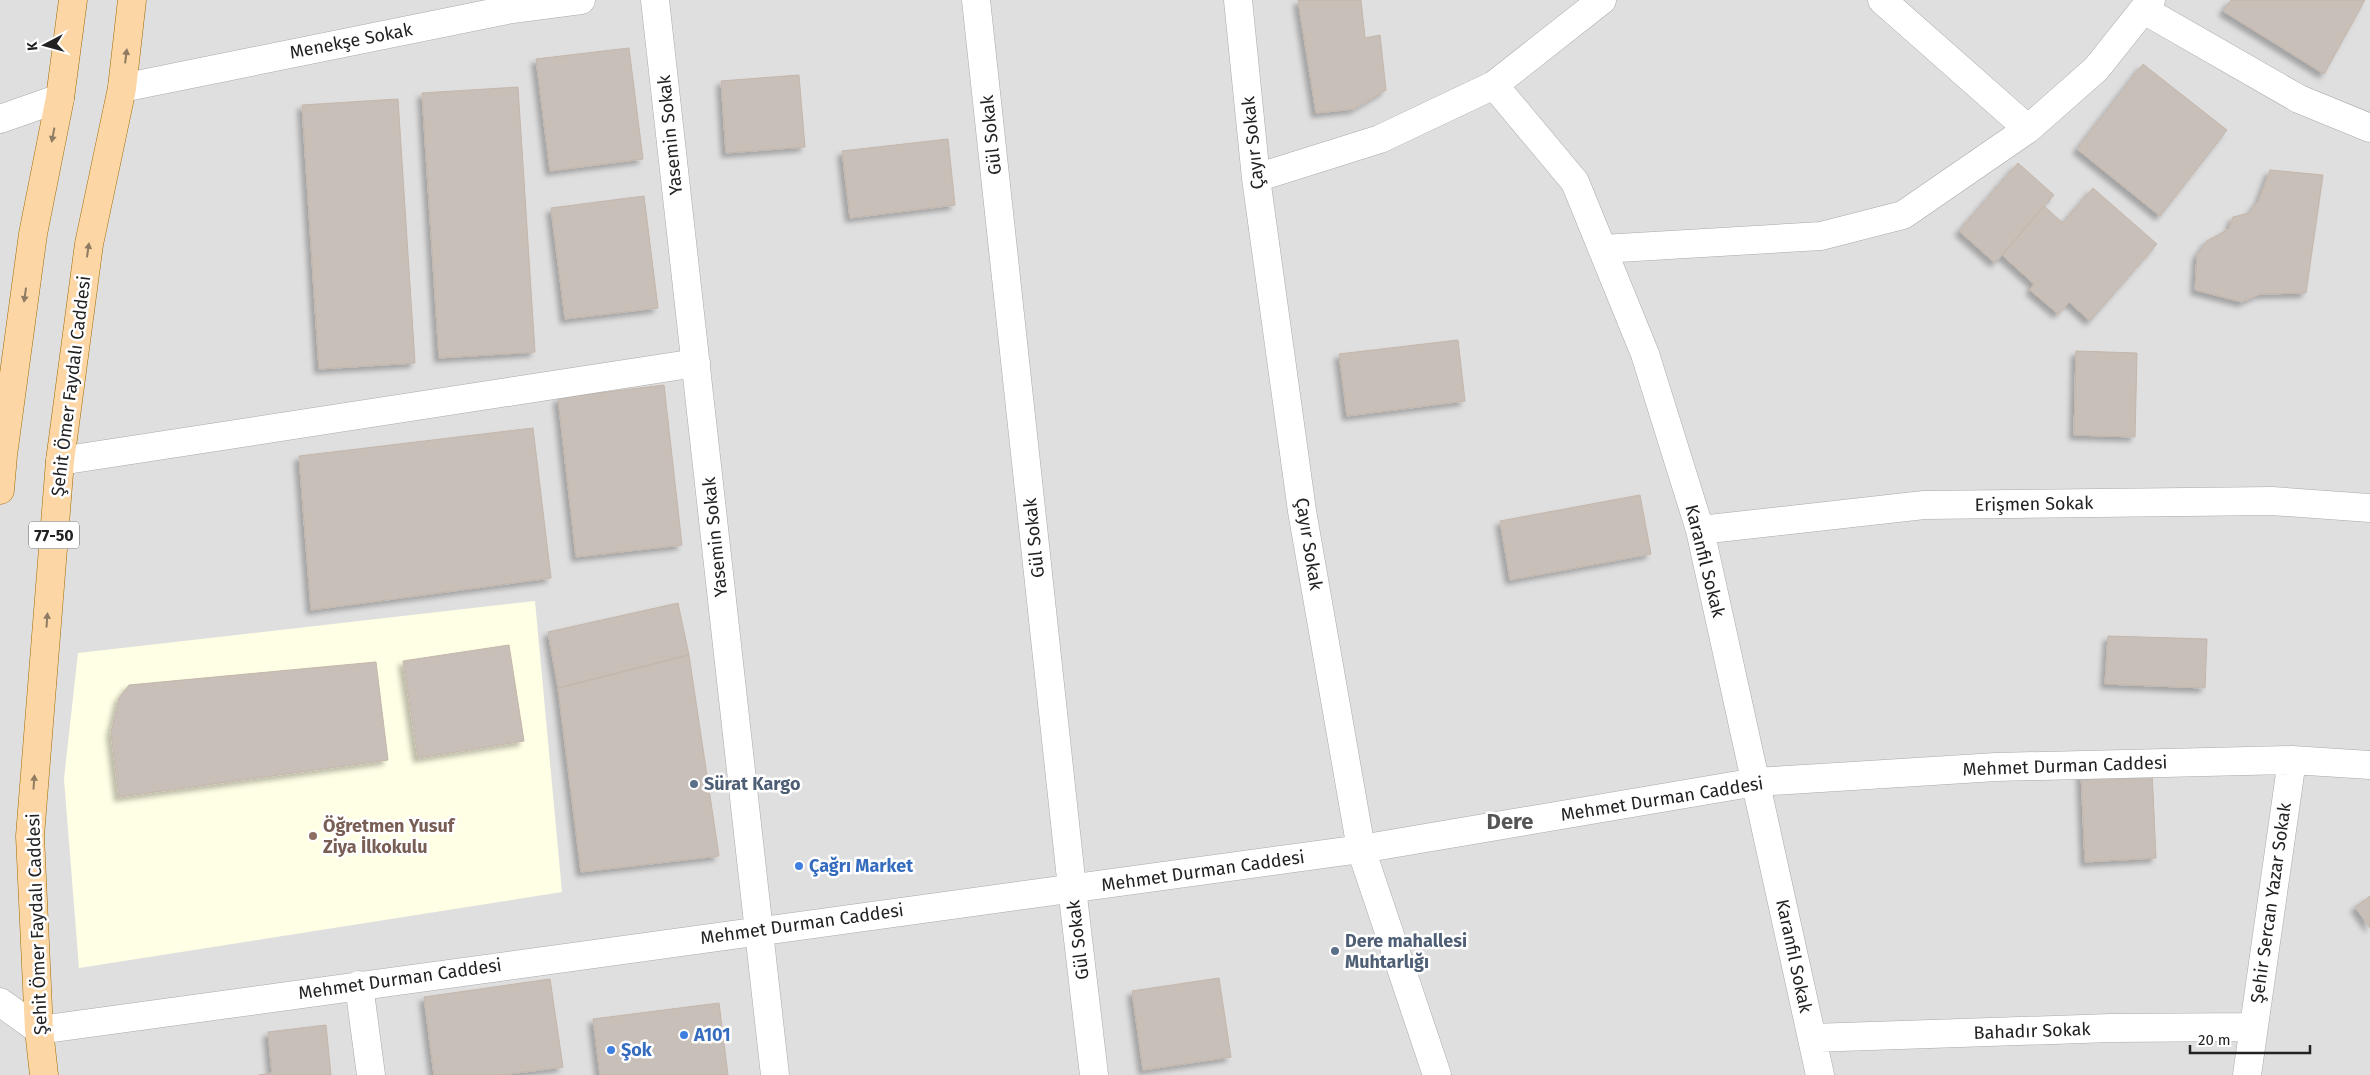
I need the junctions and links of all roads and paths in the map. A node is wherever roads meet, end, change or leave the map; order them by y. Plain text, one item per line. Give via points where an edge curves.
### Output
1 (73, 0) edge
2 (132, 0) edge
3 (581, 0) edge
4 (655, 0) edge
5 (976, 0) edge
6 (1238, 0) edge
7 (1602, 0) edge
8 (1882, 0) edge
9 (512, 4) edge
10 (2148, 5) edge
11 (1494, 85) junction
12 (122, 88) junction
13 (60, 98) junction
14 (3, 111) edge
15 (2370, 128) edge
16 (2028, 129) junction
17 (1256, 178) junction
18 (1602, 249) junction
19 (696, 363) junction
20 (60, 461) junction
21 (0, 490) edge
22 (2370, 508) edge
23 (1700, 530) junction
24 (2292, 760) junction
25 (2370, 765) edge
26 (1756, 782) junction
27 (1361, 849) junction
28 (1072, 888) junction
29 (759, 930) junction
30 (360, 985) junction
31 (0, 1002) edge
32 (2252, 1027) junction
33 (39, 1030) junction
34 (1812, 1038) junction
35 (44, 1075) edge
36 (371, 1075) edge
37 (775, 1075) edge
38 (1094, 1075) edge
39 (1438, 1075) edge
40 (1820, 1075) edge
41 (2247, 1075) edge

1 - 13 main road
12 -> 2 main road, Şehit Ömer Faydalı Caddesi / 77-50
3 - 9 street, Menekşe Sokak
4 - 19 street, Yasemin Sokak
5 - 28 street, Gül Sokak
6 - 17 street, Çayır Sokak
7 - 11 street
8 - 16 street
9 - 12 street, Menekşe Sokak
10 - 15 street via 2299,99
10 - 16 street via 2096,69
11 - 17 street via 1380,140
11 - 18 street, Karanfil Sokak via 1575,182
20 -> 12 main road, Şehit Ömer Faydalı Caddesi / 77-50 via 89,244
13 - 14 street
13 -> 21 main road via 33,234
16 - 18 street via 1903,215 1821,236
17 - 27 street, Çayır Sokak via 1302,511
18 - 23 street, Karanfil Sokak via 1645,354
19 - 20 street
19 - 29 street, Yasemin Sokak
33 -> 20 main road, Şehit Ömer Faydalı Caddesi / 77-50 via 30,836
22 - 23 street, Erişmen Sokak via 2272,501 1924,505
23 - 26 street, Karanfil Sokak
24 - 25 street, Mehmet Durman Caddesi
24 - 26 street, Mehmet Durman Caddesi via 1996,767
24 - 32 street, Şehir Sercan Yazar Sokak
26 - 27 street, Mehmet Durman Caddesi
26 - 34 street, Karanfil Sokak
27 - 28 street, Mehmet Durman Caddesi
27 - 39 street, Çayır Sokak
28 - 29 street, Mehmet Durman Caddesi
28 - 38 street, Gül Sokak
29 - 30 street, Mehmet Durman Caddesi
29 - 37 street, Yasemin Sokak
30 - 33 street, Mehmet Durman Caddesi
30 - 36 street
31 - 33 street
32 - 34 street, Bahadır Sokak via 2111,1028
32 - 41 street, Şehir Sercan Yazar Sokak
33 - 35 main road, Şehit Ömer Faydalı Caddesi / 77-50
34 - 40 street, Karanfil Sokak

